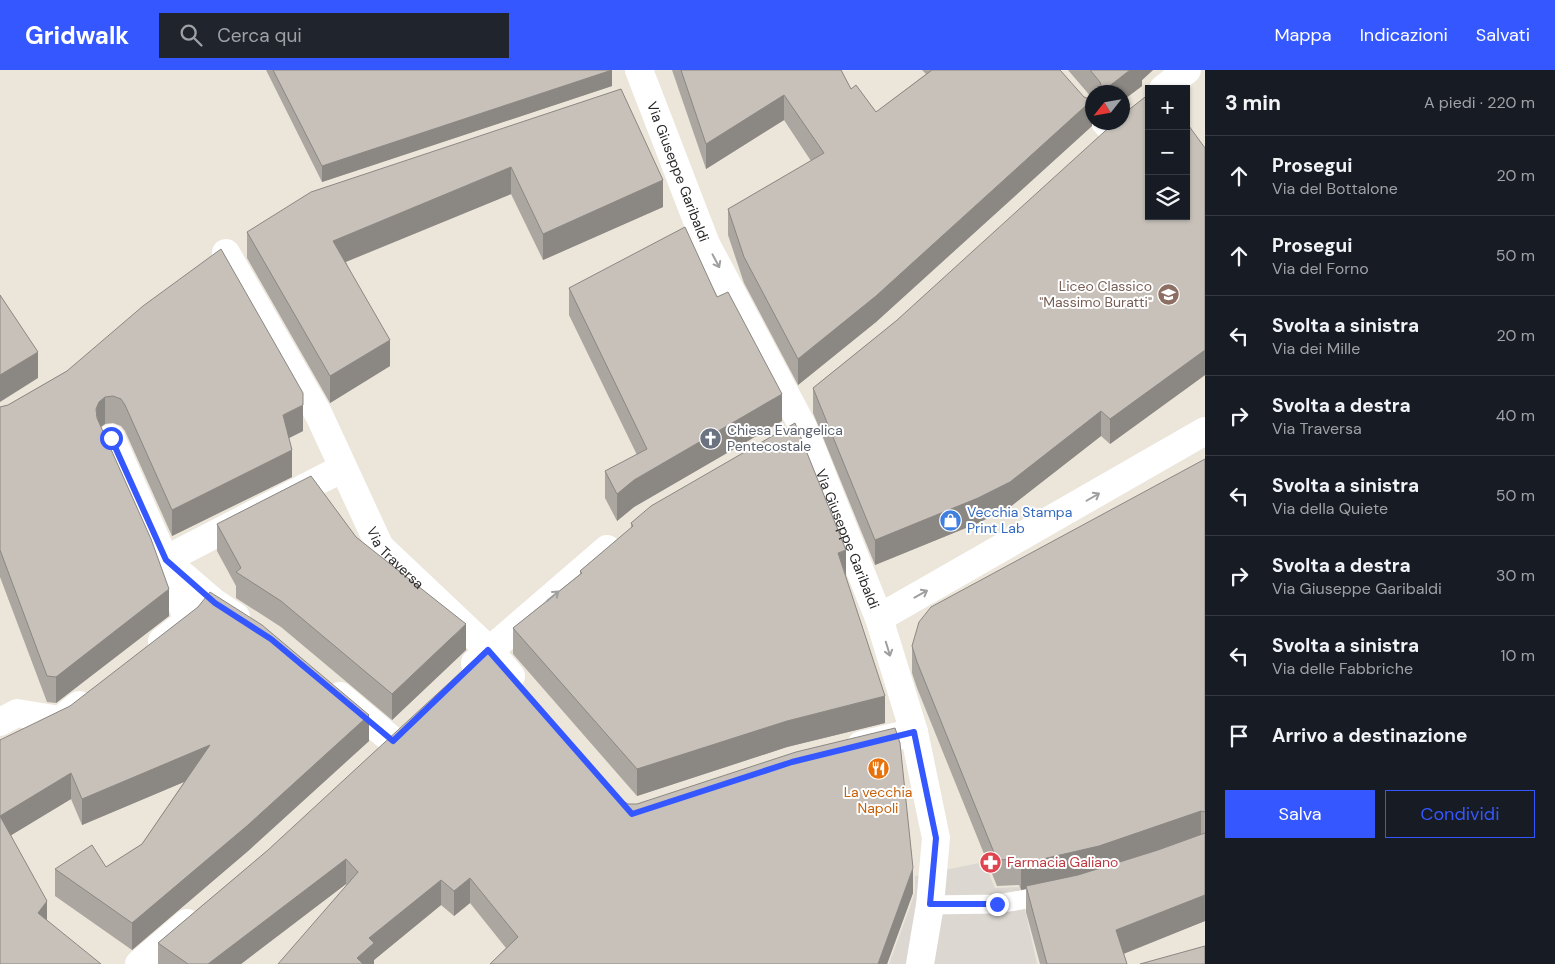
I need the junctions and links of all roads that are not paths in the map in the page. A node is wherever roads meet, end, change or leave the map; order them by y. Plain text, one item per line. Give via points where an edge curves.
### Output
1 (1187, 70) edge
2 (635, 87) edge
3 (1130, 107) edge
4 (1106, 130) edge
5 (1086, 152) edge
6 (249, 239) edge
7 (226, 253) junction
8 (203, 270) edge
9 (817, 390) edge
10 (793, 425) junction
11 (1205, 431) edge
12 (111, 438) dead end
13 (343, 468) junction
14 (628, 532) edge
15 (166, 560) junction
16 (879, 618) junction
17 (255, 629) edge
18 (488, 650) junction
19 (142, 656) edge
20 (322, 681) edge
21 (454, 682) edge
22 (97, 691) edge
23 (531, 698) edge
24 (0, 722) edge
25 (413, 722) edge
26 (914, 732) junction
27 (393, 741) junction
28 (838, 751) edge
29 (372, 760) edge
30 (1071, 891) edge
31 (930, 904) junction
32 (208, 905) edge
33 (922, 956) edge
34 (139, 964) edge

1 - 3 street
2 -> 10 street, Via Giuseppe Garibaldi
4 - 5 street
6 - 7 street
7 - 8 street
7 - 13 street, Via Traversa via 319,415
9 - 10 street
10 - 16 street, Via Giuseppe Garibaldi
16 -> 11 street
12 - 15 street
13 - 15 street
13 - 18 street, Via Traversa via 380,547
18 -> 14 street
15 - 17 street via 215,603
15 - 19 street via 188,621
16 -> 26 street, Via Giuseppe Garibaldi
18 - 21 street
18 - 23 street, Via Traversa
20 - 27 street
22 - 24 street via 60,720 17,713
25 - 27 street
26 - 28 street
26 - 31 street, Via Giuseppe Garibaldi via 936,838
27 - 29 street
30 - 31 lane via 997,904
31 - 33 street, Via Giuseppe Garibaldi
32 - 34 street

